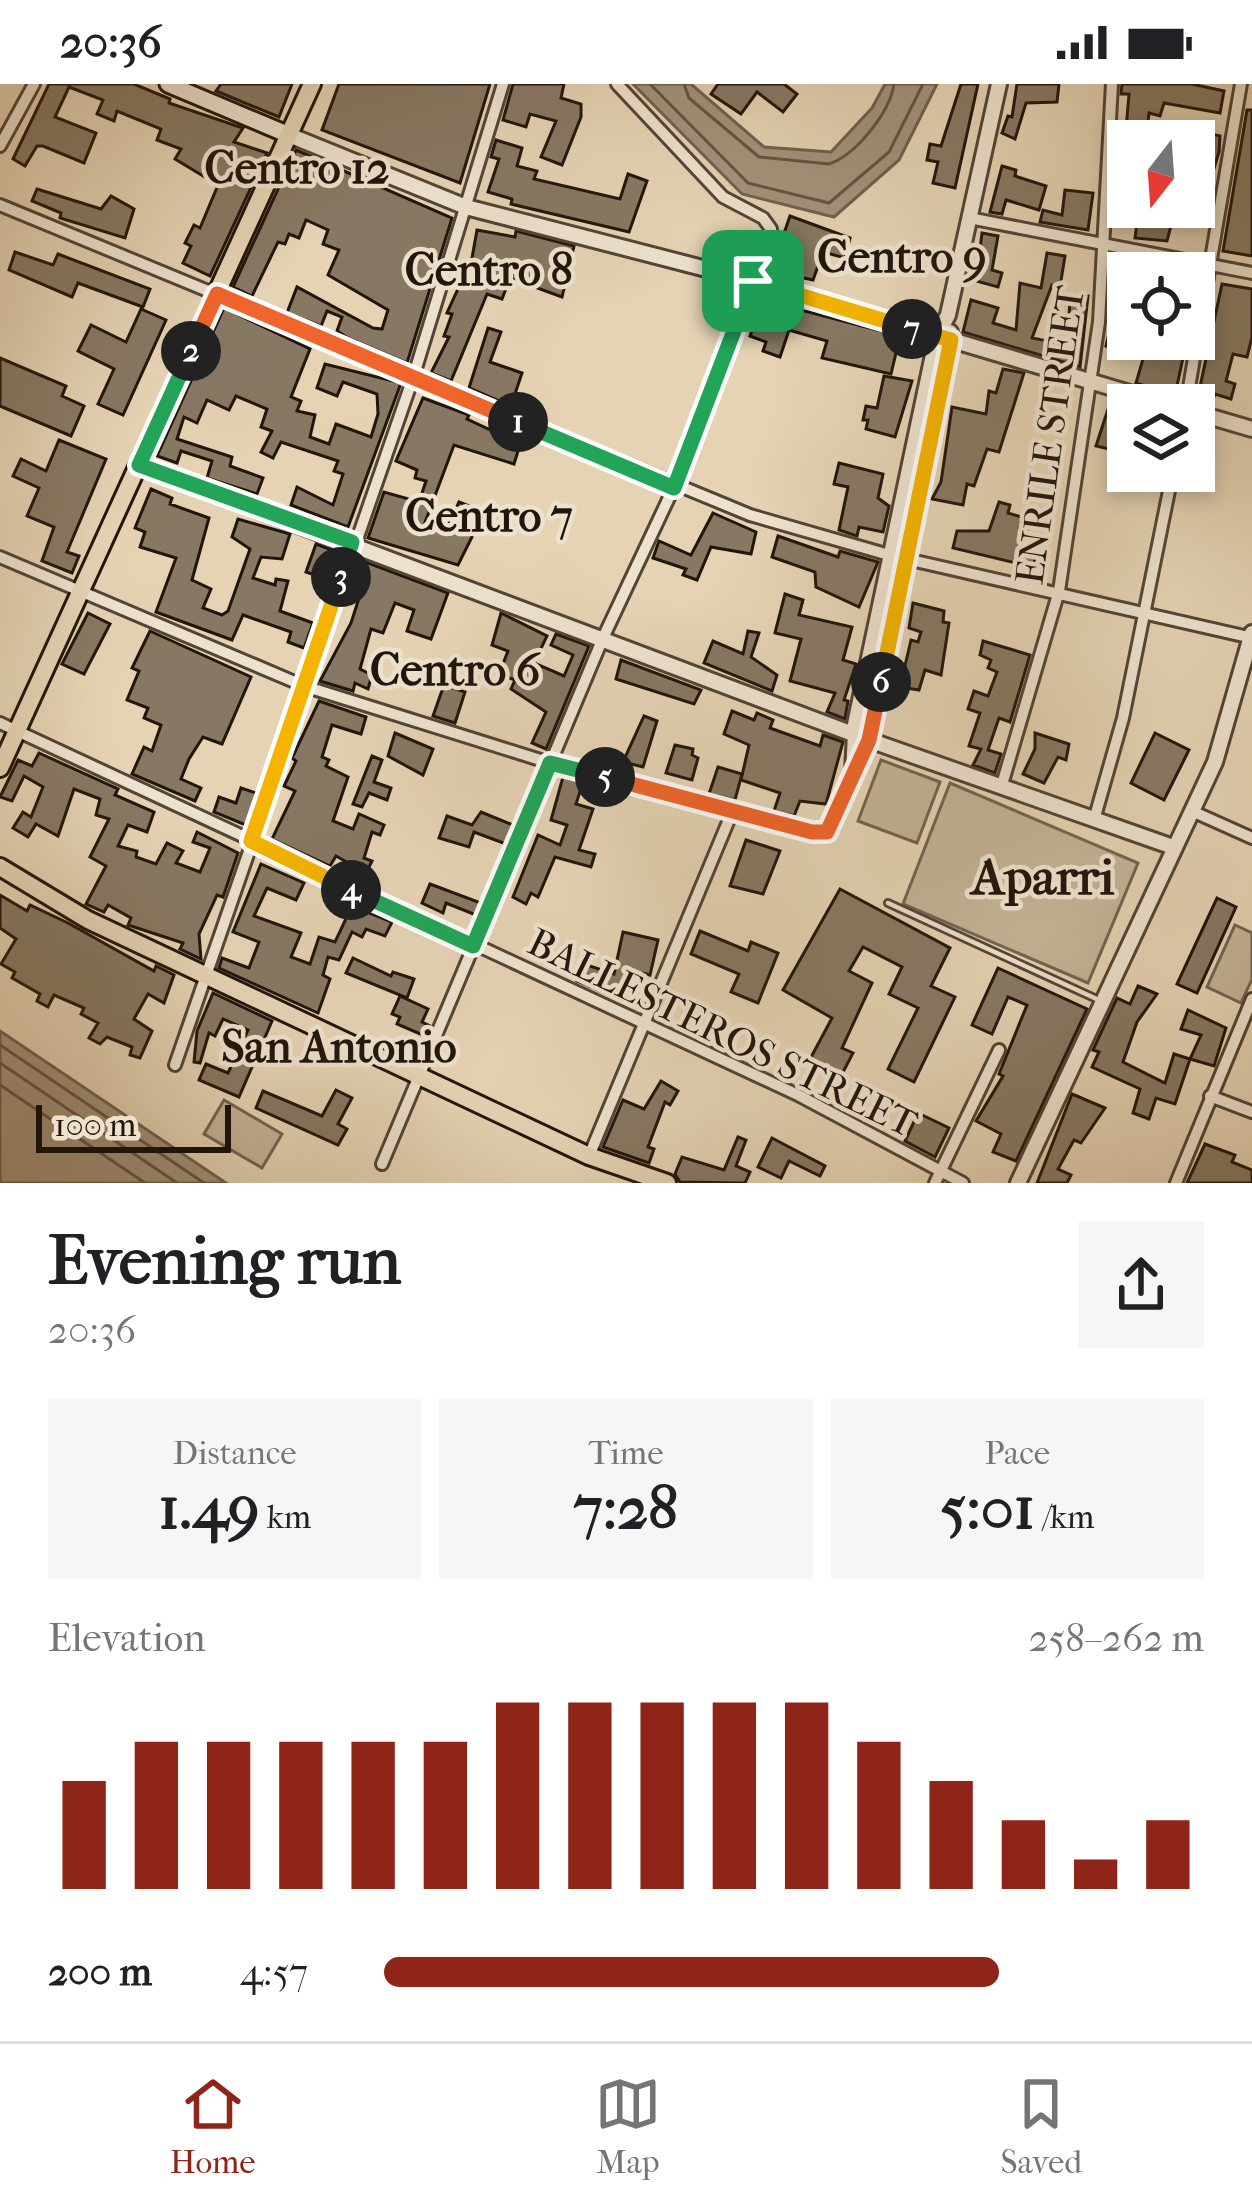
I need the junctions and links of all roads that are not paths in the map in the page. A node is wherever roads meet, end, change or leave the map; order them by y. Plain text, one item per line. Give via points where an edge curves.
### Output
1 (34, 84) edge
2 (168, 84) edge
3 (312, 84) edge
4 (503, 84) edge
5 (617, 84) edge
6 (999, 84) edge
7 (1112, 84) edge
8 (1241, 84) edge
9 (290, 135) junction
10 (0, 146) edge
11 (0, 205) edge
12 (466, 207) junction
13 (969, 218) junction
14 (1106, 244) junction
15 (1148, 252) edge
16 (1212, 252) edge
17 (1215, 265) edge
18 (1252, 273) edge
19 (753, 281) junction
20 (217, 294) junction
21 (944, 338) junction
22 (413, 378) junction
23 (1091, 382) junction
24 (1107, 387) edge
25 (1215, 418) edge
26 (1252, 429) edge
27 (139, 465) junction
28 (674, 488) junction
29 (1169, 492) edge
30 (352, 542) junction
31 (897, 556) junction
32 (0, 557) edge
33 (1060, 591) junction
34 (81, 592) junction
35 (1147, 613) junction
36 (1252, 636) edge
37 (602, 638) junction
38 (304, 686) junction
39 (8, 727) edge
40 (853, 734) junction
41 (869, 740) junction
42 (550, 763) junction
43 (0, 768) edge
44 (851, 775) junction
45 (1001, 788) junction
46 (733, 810) junction
47 (1193, 812) junction
48 (1094, 820) junction
49 (1252, 838) edge
50 (251, 841) junction
51 (1173, 847) junction
52 (0, 867) edge
53 (888, 904) dead end
54 (473, 946) junction
55 (206, 974) junction
56 (1252, 999) edge
57 (1101, 1002) junction
58 (643, 1024) junction
59 (998, 1050) dead end
60 (175, 1066) dead end
61 (419, 1076) junction
62 (1210, 1096) junction
63 (1252, 1112) edge
64 (589, 1156) junction
65 (382, 1164) dead end
66 (938, 1178) edge
67 (668, 1183) edge
68 (963, 1183) edge
69 (1018, 1183) edge
70 (1176, 1183) edge

1 - 10 street
2 - 9 main road
3 - 9 main road
4 - 12 street
5 - 19 street via 723,197 770,225
6 - 13 street
7 - 14 street, ENRILE STREET
8 - 16 street
9 - 12 street
9 - 20 main road
11 - 20 street
12 - 19 street
12 - 22 street
13 - 14 street
13 - 21 street
14 - 15 street
14 - 23 street, ENRILE STREET
17 - 18 street
19 - 21 street
19 - 28 street
20 - 22 street
20 - 27 main road
21 - 23 street
21 - 31 street
22 - 28 street
22 - 30 street
23 - 24 street
23 - 33 street, ENRILE STREET
25 - 26 street
27 - 30 street
27 - 34 main road
28 - 31 street
28 - 37 street
29 - 35 street
30 - 37 street
30 - 38 street
31 - 33 street
31 - 40 street
31 - 41 street
32 - 34 street
33 - 35 street
33 - 45 street, ENRILE STREET
34 - 38 street
34 - 39 main road
35 - 36 street
35 - 48 street
36 - 47 street
37 - 40 street
37 - 42 street
38 - 42 street
38 - 50 street
39 - 43 main road
39 - 50 street, BALLESTEROS STREET
40 - 41 street
40 - 44 street
41 - 44 street
41 - 45 street
42 - 46 street
42 - 54 street
44 - 46 street via 832,826 812,832
45 - 48 street
46 - 58 street
47 - 49 street
47 - 51 street
48 - 51 street
50 - 54 street, BALLESTEROS STREET
50 - 55 street
51 - 57 street
52 - 55 main road via 88,920
53 - 57 lane
54 - 58 street, BALLESTEROS STREET
54 - 61 street
55 - 60 street
55 - 61 main road
56 - 62 street
57 - 69 street
58 - 64 street
58 - 66 street, BALLESTEROS STREET via 797,1095
59 - 66 street
61 - 64 main road
61 - 65 street
62 - 63 street
62 - 70 street
64 - 67 main road
66 - 68 street, BALLESTEROS STREET

